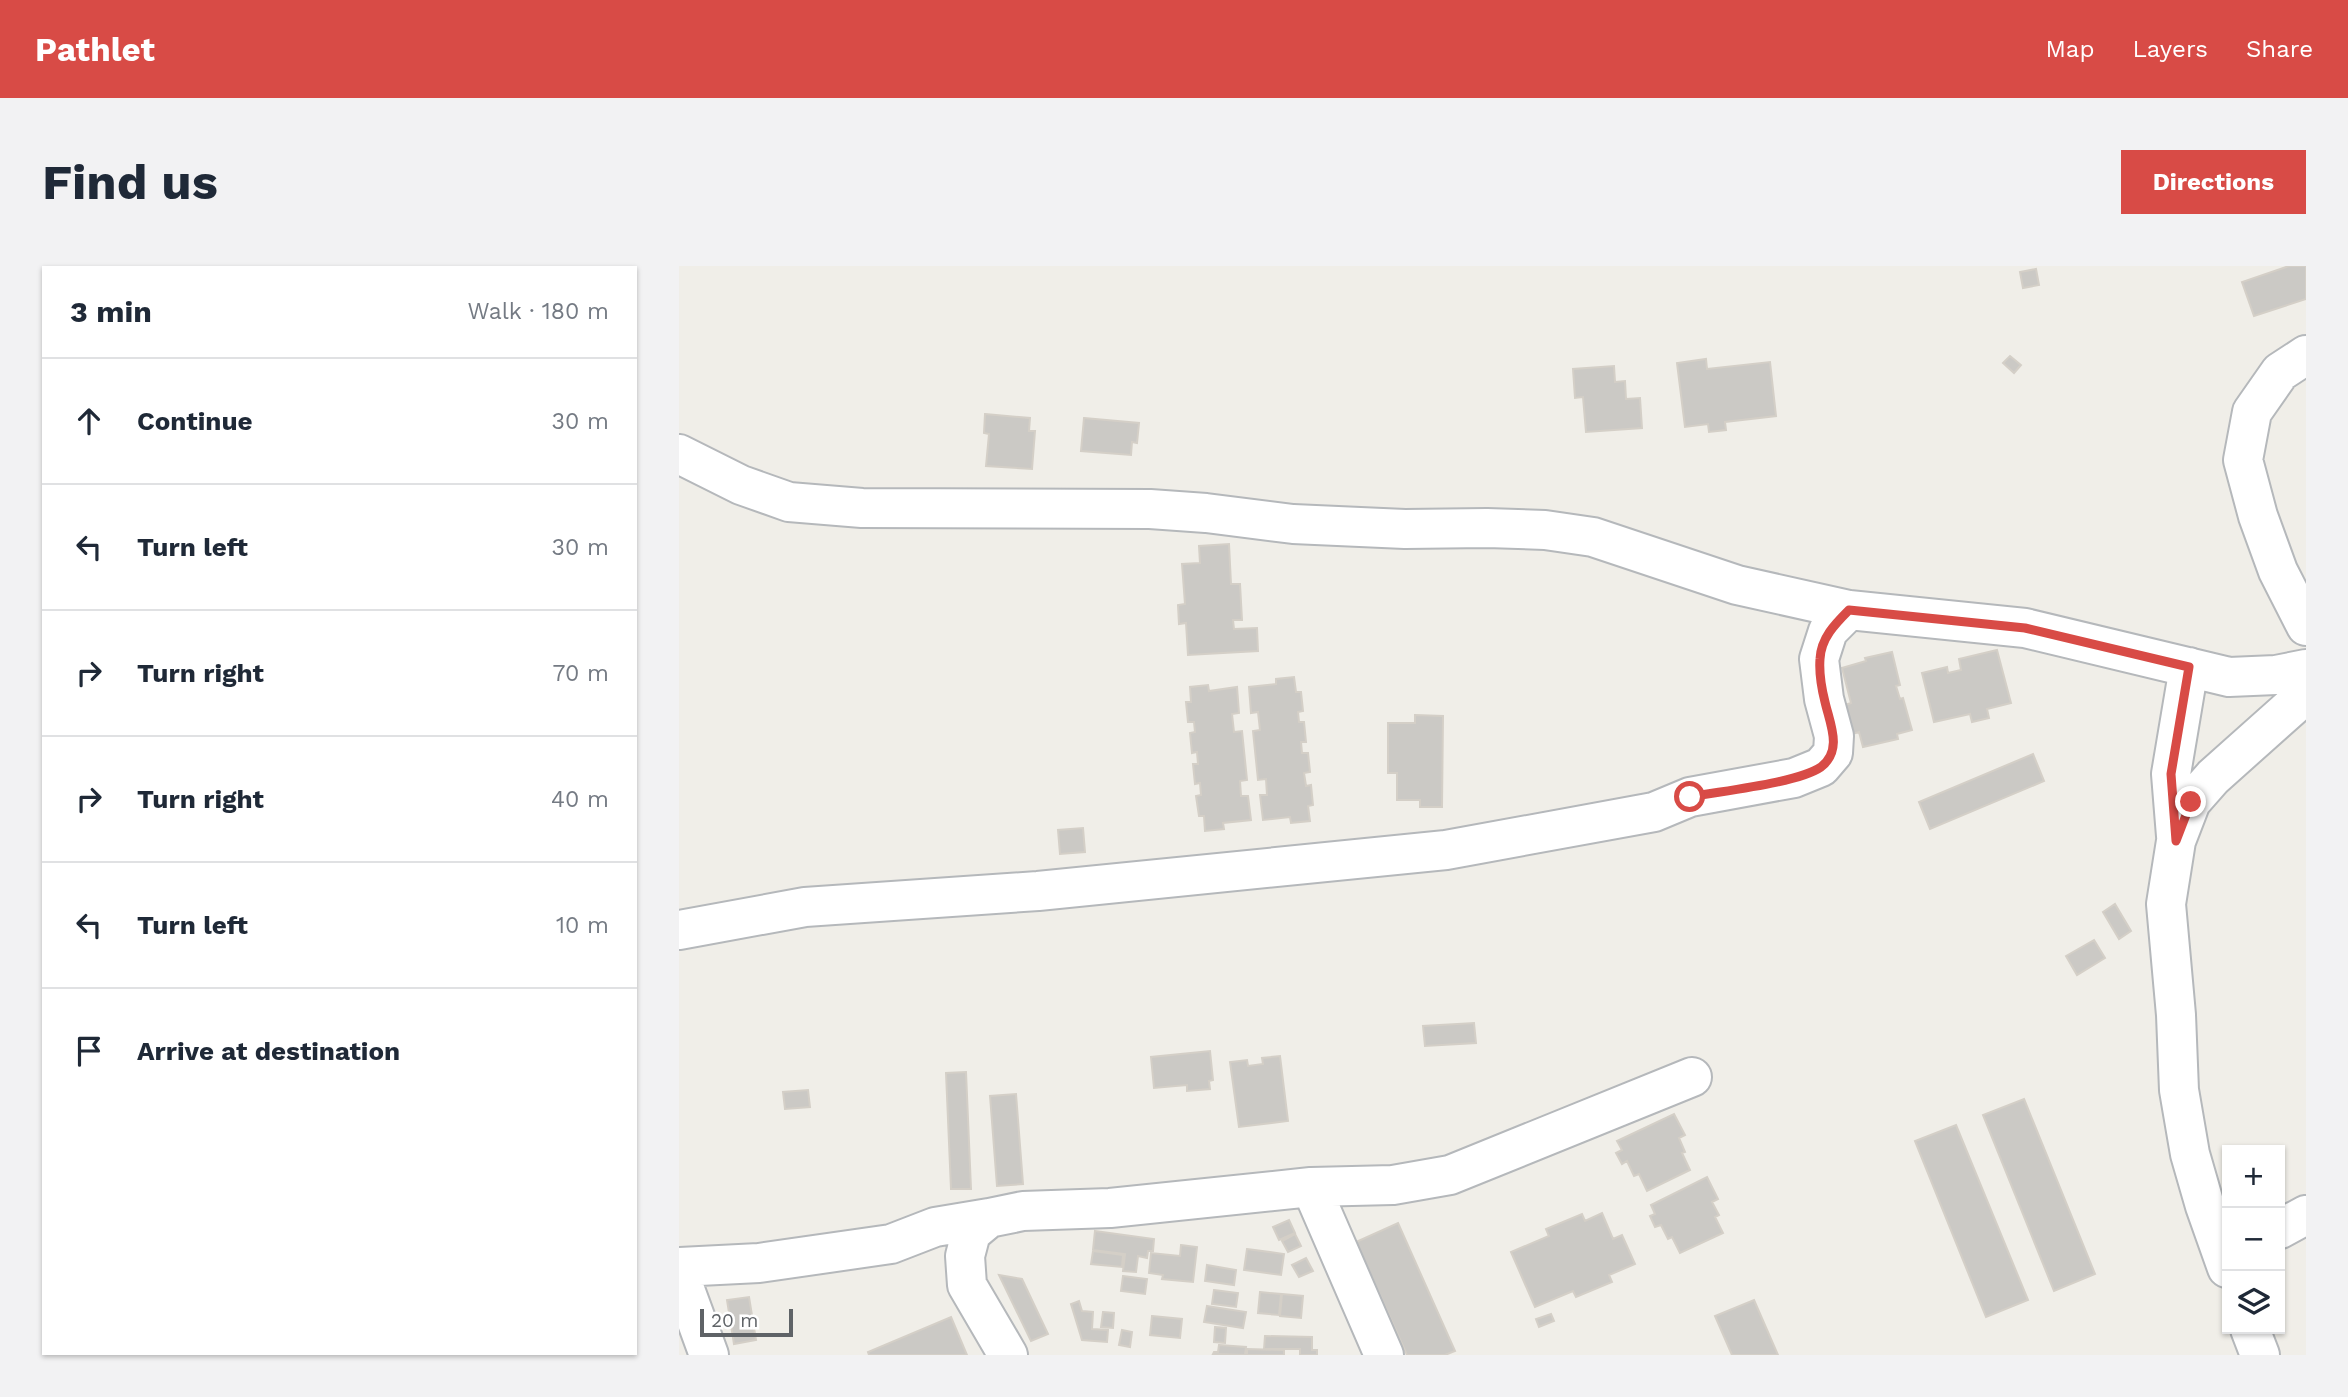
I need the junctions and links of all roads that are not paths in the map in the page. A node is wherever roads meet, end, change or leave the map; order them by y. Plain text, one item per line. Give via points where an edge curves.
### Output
1 (2306, 355) edge
2 (679, 454) edge
3 (1849, 610) junction
4 (2306, 626) edge
5 (2189, 667) junction
6 (2306, 669) edge
7 (2306, 694) edge
8 (2176, 841) junction
9 (679, 930) edge
10 (1692, 1077) dead end
11 (1311, 1187) junction
12 (2306, 1215) edge
13 (989, 1218) junction
14 (2285, 1226) edge
15 (2222, 1250) edge
16 (679, 1267) edge
17 (679, 1279) edge
18 (2252, 1334) edge
19 (709, 1355) edge
20 (1008, 1355) edge
21 (1384, 1355) edge
22 (2260, 1355) edge

1 - 4 street via 2280,372 2252,412 2243,460 2278,571
2 - 3 street via 741,485 789,502 862,508 1150,509 1405,530 1545,530 1593,537 1737,585
3 - 5 street via 2025,628
3 - 9 street via 1828,631 1819,659 1833,753 1821,767 1794,778 1690,797 1654,812 1445,850 1038,891 804,907
5 - 6 street via 2229,677
5 - 8 street via 2171,774
7 - 8 street via 2191,802
8 - 15 street via 2166,904 2179,1090 2190,1154
10 - 11 street via 1450,1175 1393,1185
11 - 13 street via 1109,1209 1023,1210
11 - 21 street
12 - 14 street
13 - 16 street via 935,1227 891,1244 759,1263
13 - 20 street via 971,1233 965,1256 967,1285
17 - 19 street
18 - 22 street

